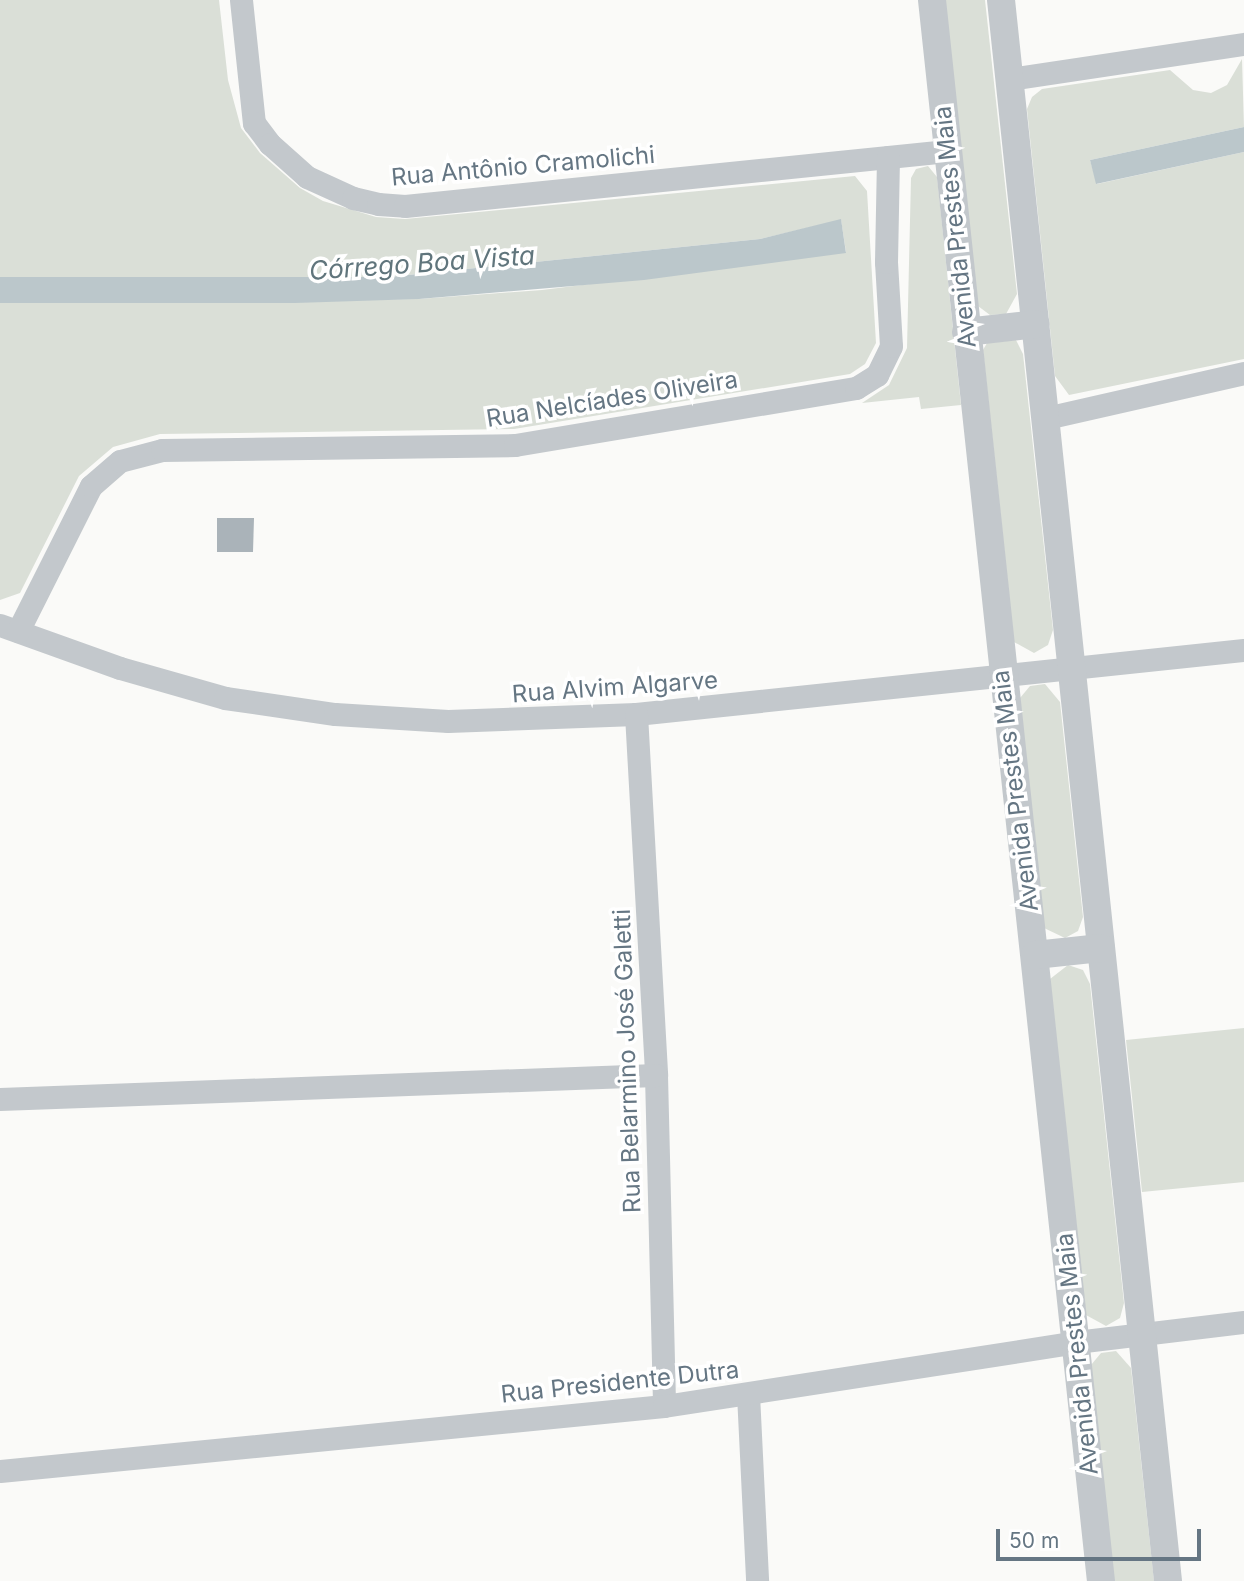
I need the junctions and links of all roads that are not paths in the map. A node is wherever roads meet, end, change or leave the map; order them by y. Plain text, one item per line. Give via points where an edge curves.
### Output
1 (240, 0) edge
2 (932, 0) edge
3 (1001, 0) edge
4 (1244, 44) edge
5 (1009, 79) junction
6 (947, 151) junction
7 (888, 157) junction
8 (1036, 324) junction
9 (966, 332) junction
10 (1244, 373) edge
11 (1046, 418) junction
12 (9, 628) edge
13 (1244, 650) edge
14 (1072, 670) junction
15 (1001, 674) junction
16 (636, 714) junction
17 (1101, 948) junction
18 (1035, 955) junction
19 (656, 1075) junction
20 (0, 1099) edge
21 (1244, 1322) edge
22 (1142, 1334) junction
23 (1076, 1342) junction
24 (748, 1394) junction
25 (664, 1406) junction
26 (0, 1471) edge
27 (757, 1581) edge
28 (1101, 1581) edge
29 (1168, 1581) edge

1 - 7 street, Rua Antônio Cramolichi via 254,123 287,162 307,177 353,198 405,206
2 - 6 street, Avenida Prestes Maia
3 - 5 street
4 - 5 street
5 - 8 street
6 - 7 street, Rua Antônio Cramolichi
6 - 9 street, Avenida Prestes Maia
7 - 12 street, Rua Nelcíades Oliveira via 886,262 891,346 877,375 856,388 515,445 174,449 120,461 91,486
8 - 9 street
8 - 11 street
9 - 15 street, Avenida Prestes Maia
10 - 11 street
11 - 14 street
12 - 16 street, Rua Alvim Algarve via 172,684 280,708 448,721
13 - 14 street, Rua Alvim Algarve
14 - 15 street, Rua Alvim Algarve
14 - 17 street
15 - 16 street, Rua Alvim Algarve
15 - 18 street, Avenida Prestes Maia
16 - 19 street, Rua Belarmino José Galetti
17 - 18 street
17 - 22 street
18 - 23 street, Avenida Prestes Maia
19 - 20 street
19 - 25 street, Rua Belarmino José Galetti
21 - 22 street, Rua Presidente Dutra
22 - 23 street, Rua Presidente Dutra
22 - 29 street
23 - 24 street, Rua Presidente Dutra
23 - 28 street, Avenida Prestes Maia
24 - 25 street, Rua Presidente Dutra
24 - 27 street
25 - 26 street, Rua Presidente Dutra

